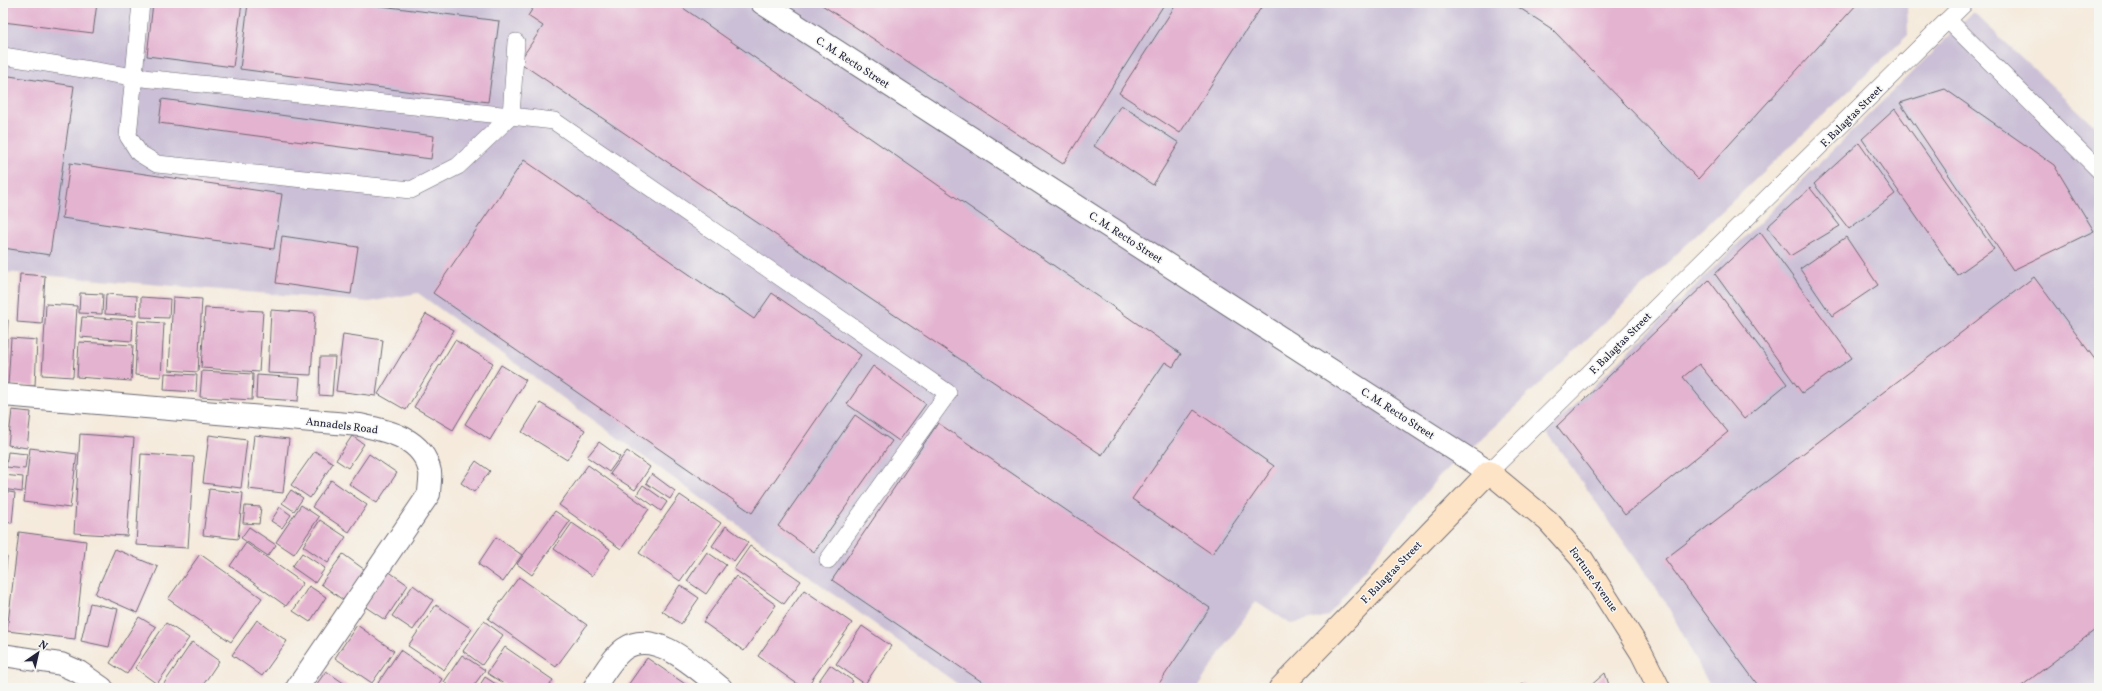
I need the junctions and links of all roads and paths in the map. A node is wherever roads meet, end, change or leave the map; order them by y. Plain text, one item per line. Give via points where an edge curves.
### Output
1 (141, 3) edge
2 (762, 3) edge
3 (1965, 3) edge
4 (1948, 20) junction
5 (516, 42) dead end
6 (3, 56) edge
7 (133, 77) junction
8 (511, 116) junction
9 (2099, 170) edge
10 (3, 394) edge
11 (1489, 472) junction
12 (828, 560) dead end
13 (3, 655) edge
14 (102, 688) edge
15 (297, 688) edge
16 (594, 688) edge
17 (721, 688) edge
18 (1280, 688) edge
19 (1658, 688) edge

1 - 7 lane
2 - 11 street, C. M. Recto Street
3 - 4 lane, F. Balagtas Street
4 - 9 lane
4 - 11 lane, F. Balagtas Street
5 - 8 lane
6 - 7 lane
7 - 8 lane
7 - 8 lane via 128,136 139,153 157,164 165,165 411,190 458,166
8 - 12 lane via 554,121 948,393
10 - 15 street, Annadels Road via 360,425 390,431 411,442 425,455 430,473 429,494
11 - 18 main road, F. Balagtas Street
11 - 19 main road, Fortune Avenue via 1548,521 1582,559 1637,646
13 - 14 street via 61,664 79,672
16 - 17 street via 624,649 640,643 657,645 675,653

